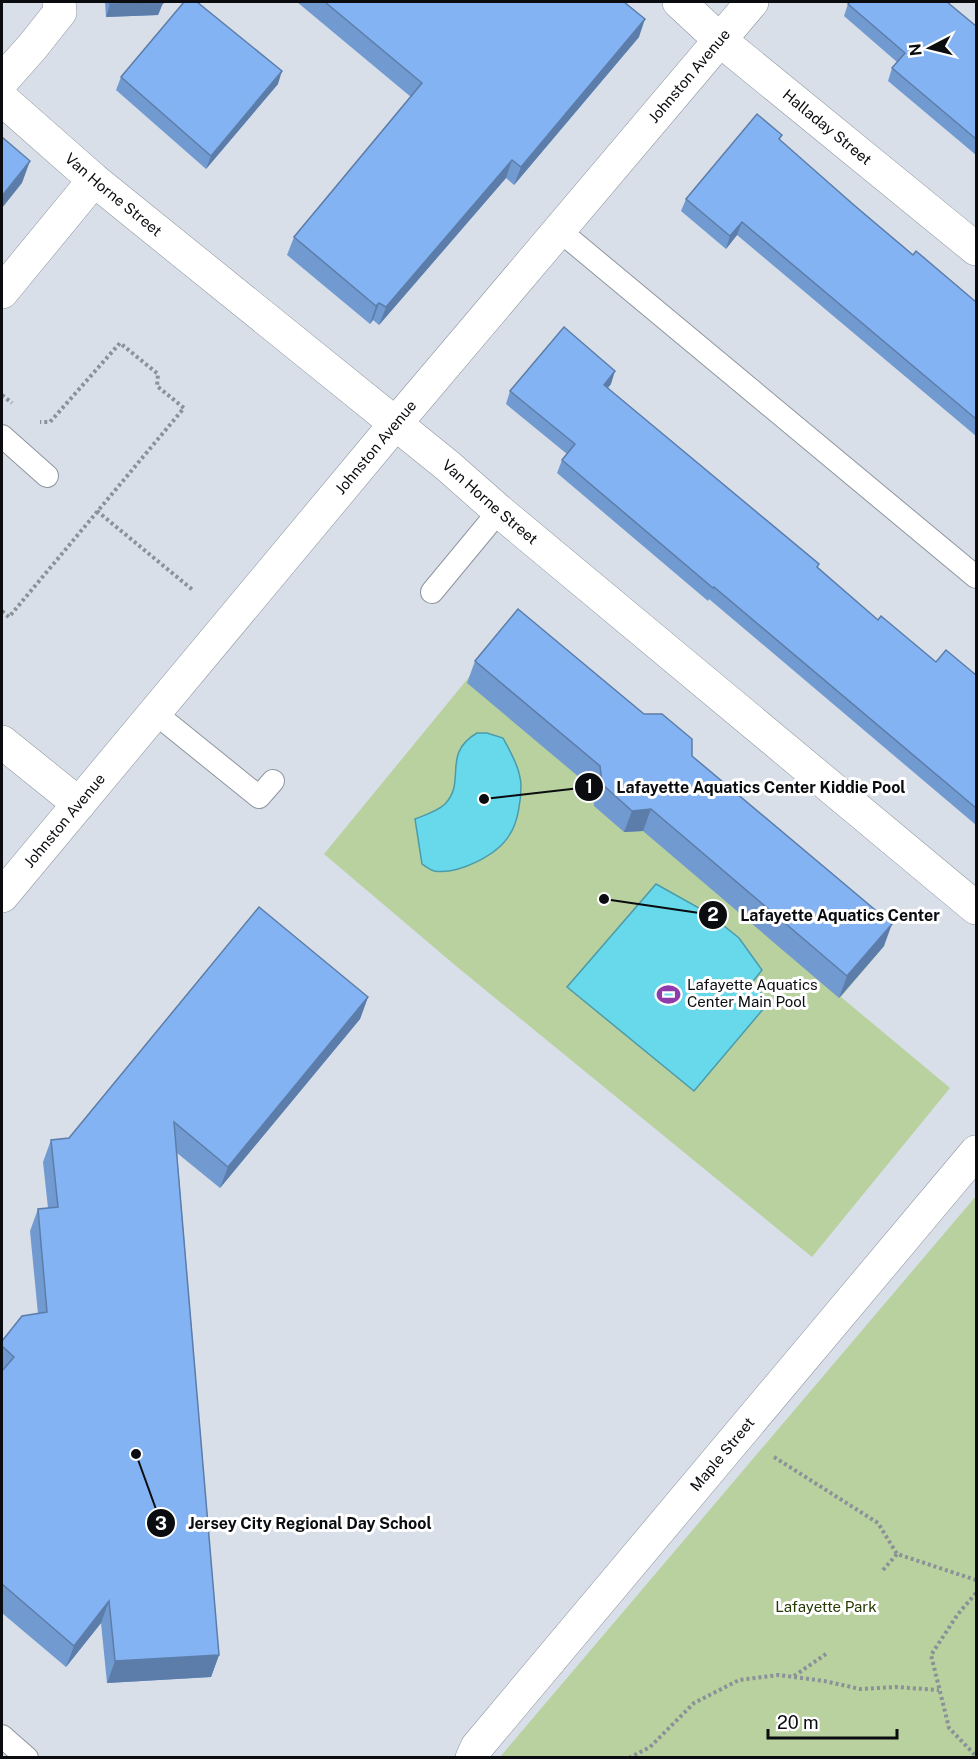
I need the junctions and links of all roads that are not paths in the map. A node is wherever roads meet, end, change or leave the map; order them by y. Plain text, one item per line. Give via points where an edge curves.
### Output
1 (59, 2) edge
2 (680, 2) edge
3 (752, 2) edge
4 (720, 40) junction
5 (2, 81) edge
6 (2, 99) edge
7 (94, 180) junction
8 (560, 231) junction
9 (976, 249) edge
10 (2, 292) edge
11 (396, 423) junction
12 (2, 436) edge
13 (47, 476) dead end
14 (499, 511) junction
15 (976, 577) edge
16 (432, 592) dead end
17 (155, 713) junction
18 (2, 742) edge
19 (273, 781) dead end
20 (79, 804) junction
21 (2, 896) edge
22 (976, 908) edge
23 (976, 1152) edge
24 (2, 1736) edge
25 (27, 1758) edge
26 (472, 1758) edge

1 - 5 street via 60,12
2 - 4 street, Halladay Street
3 - 4 street, Johnston Avenue
4 - 8 street, Johnston Avenue
4 - 9 street, Halladay Street
6 - 7 street, Van Horne Street
7 - 10 street
7 - 11 street, Van Horne Street
8 - 11 street, Johnston Avenue
8 - 15 lane
11 - 14 street, Van Horne Street
11 - 17 street, Johnston Avenue
12 - 13 lane
14 - 16 lane
14 - 22 street, Van Horne Street
17 - 19 lane via 259,797
17 - 20 street, Johnston Avenue
18 - 20 street
20 - 21 street, Johnston Avenue
23 - 26 street, Maple Street via 477,1747
24 - 25 lane

